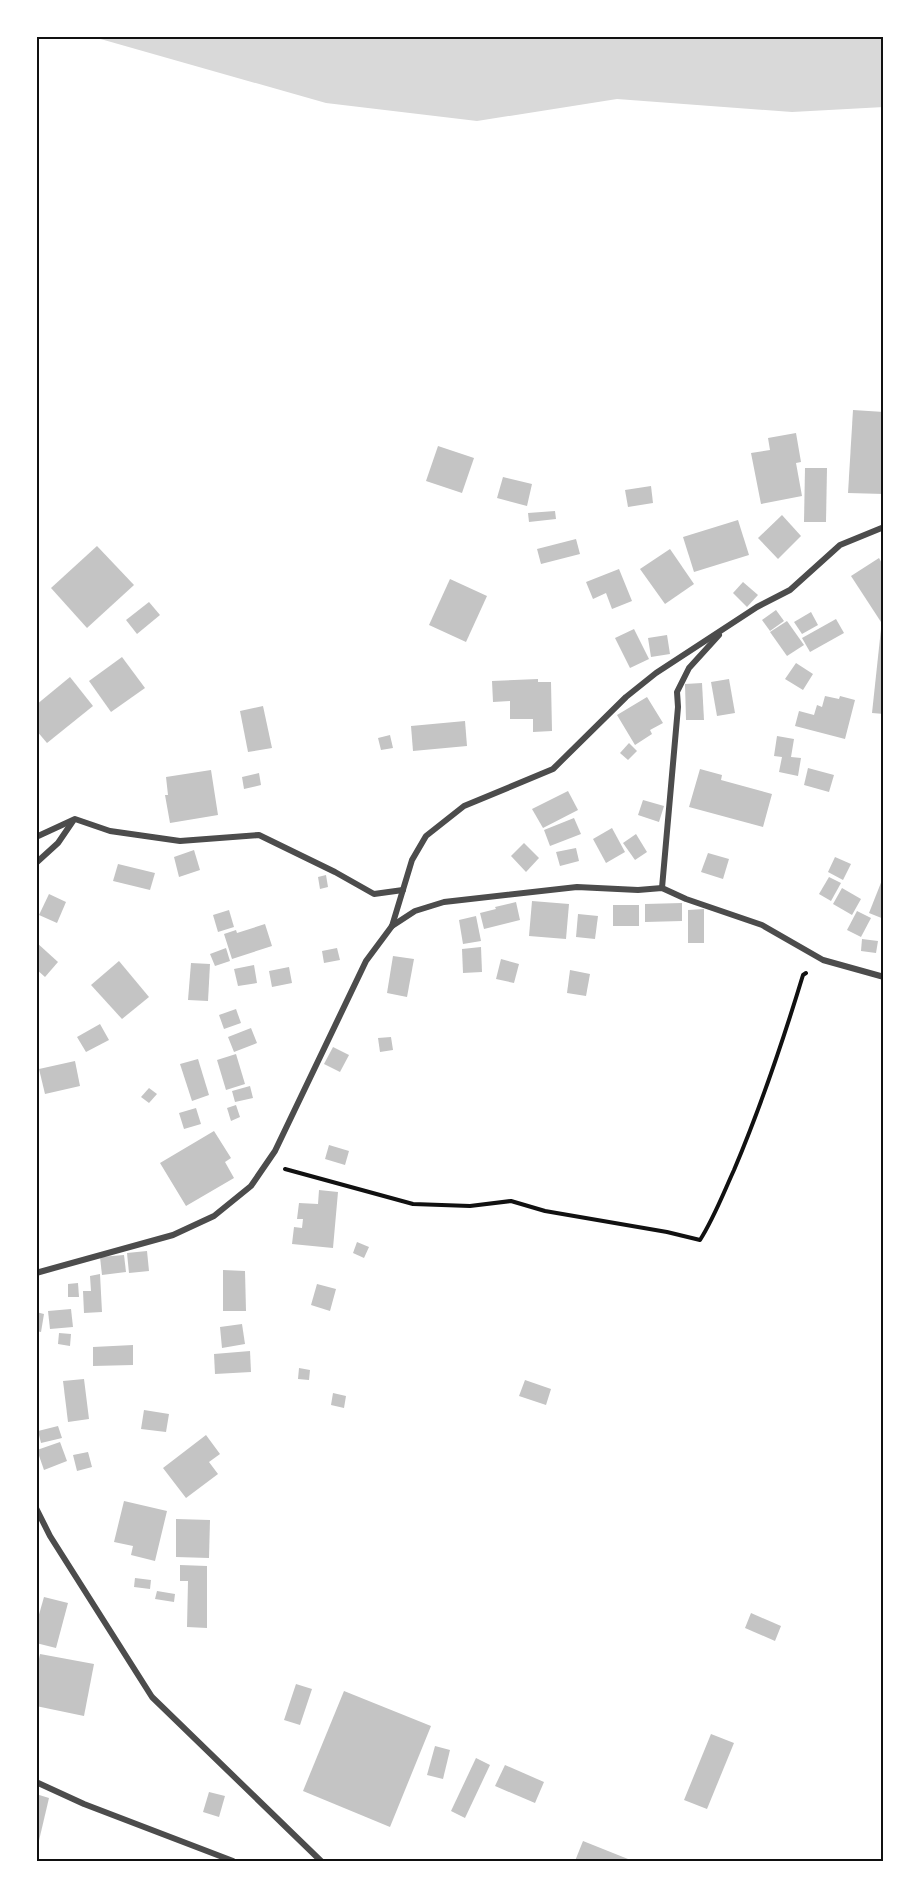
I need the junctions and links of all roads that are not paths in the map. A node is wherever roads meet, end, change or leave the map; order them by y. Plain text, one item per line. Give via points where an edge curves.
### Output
1 (884, 527) edge
2 (726, 628) junction
3 (75, 819) junction
4 (36, 837) edge
5 (36, 863) edge
6 (662, 888) junction
7 (403, 890) junction
8 (392, 926) junction
9 (884, 977) edge
10 (36, 1273) edge
11 (36, 1508) edge
12 (36, 1782) edge
13 (233, 1861) edge
14 (321, 1861) edge

1 - 2 street via 840,545 790,590
2 - 6 street via 689,668 677,692
2 - 7 street via 656,673 553,769 464,806 426,836 412,860
3 - 4 street
3 - 5 street via 58,843
3 - 7 street via 110,831 180,841 259,835 374,894
6 - 8 street via 577,887 444,902 415,911
6 - 9 street via 762,925 823,960
7 - 8 street
8 - 10 street via 366,961 275,1151 251,1186 214,1216 173,1235
11 - 14 street via 152,1697
12 - 13 street

